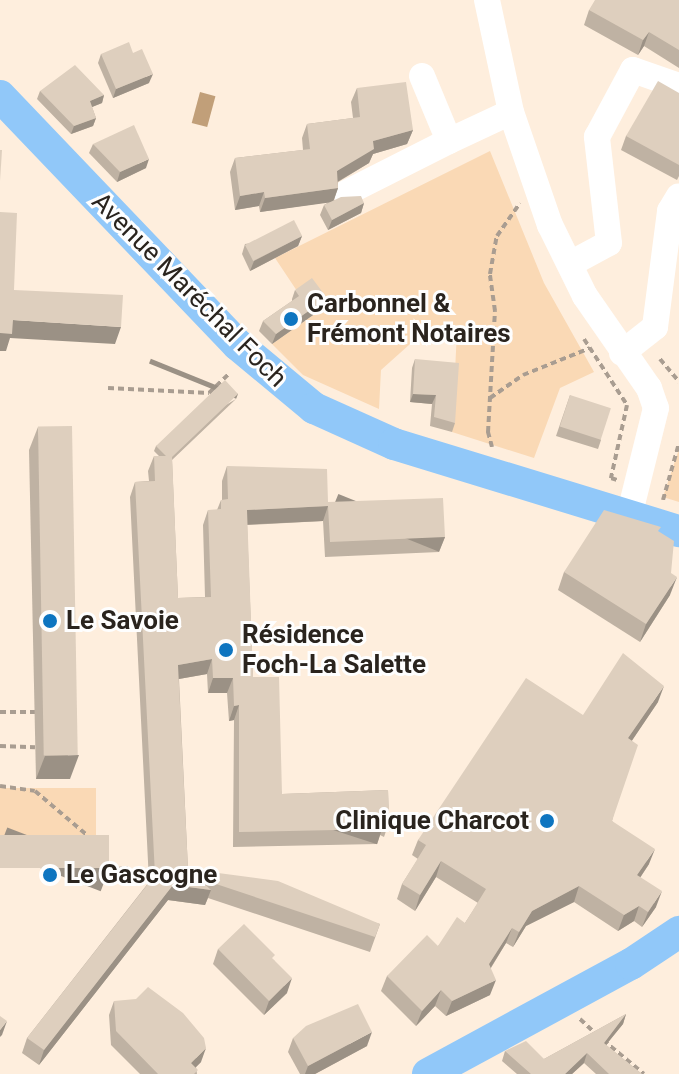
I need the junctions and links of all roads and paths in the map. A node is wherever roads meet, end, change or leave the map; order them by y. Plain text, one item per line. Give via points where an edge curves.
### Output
1 (487, 0) edge
2 (422, 76) dead end
3 (679, 86) edge
4 (0, 96) edge
5 (511, 112) junction
6 (449, 141) junction
7 (346, 193) edge
8 (538, 196) junction
9 (679, 196) edge
10 (570, 264) junction
11 (625, 342) junction
12 (233, 369) dead end
13 (679, 382) edge
14 (108, 388) dead end
15 (490, 398) junction
16 (679, 443) edge
17 (492, 449) dead end
18 (655, 524) edge
19 (0, 712) edge
20 (35, 712) dead end
21 (0, 746) edge
22 (35, 747) dead end
23 (0, 786) edge
24 (94, 840) edge
25 (102, 857) edge
26 (128, 868) dead end
27 (679, 932) edge
28 (574, 1010) dead end
29 (428, 1074) edge
30 (644, 1074) edge

1 - 5 street
2 - 6 street
3 - 10 street via 633,70 597,137 609,243
4 - 18 main road, Avenue Maréchal Foch via 238,345 294,396 366,434
5 - 6 street
5 - 8 street
6 - 7 street
8 - 10 street
8 - 15 path via 517,205 495,245
9 - 11 street via 670,211 655,327
10 - 11 street
11 - 13 path
11 - 15 path via 523,375
11 - 18 street via 656,408
12 - 14 path via 209,393
15 - 17 path
16 - 18 path
19 - 20 path
21 - 22 path
23 - 24 path via 35,791
25 - 26 path via 105,870
27 - 29 main road via 610,976
28 - 30 path via 581,1022

